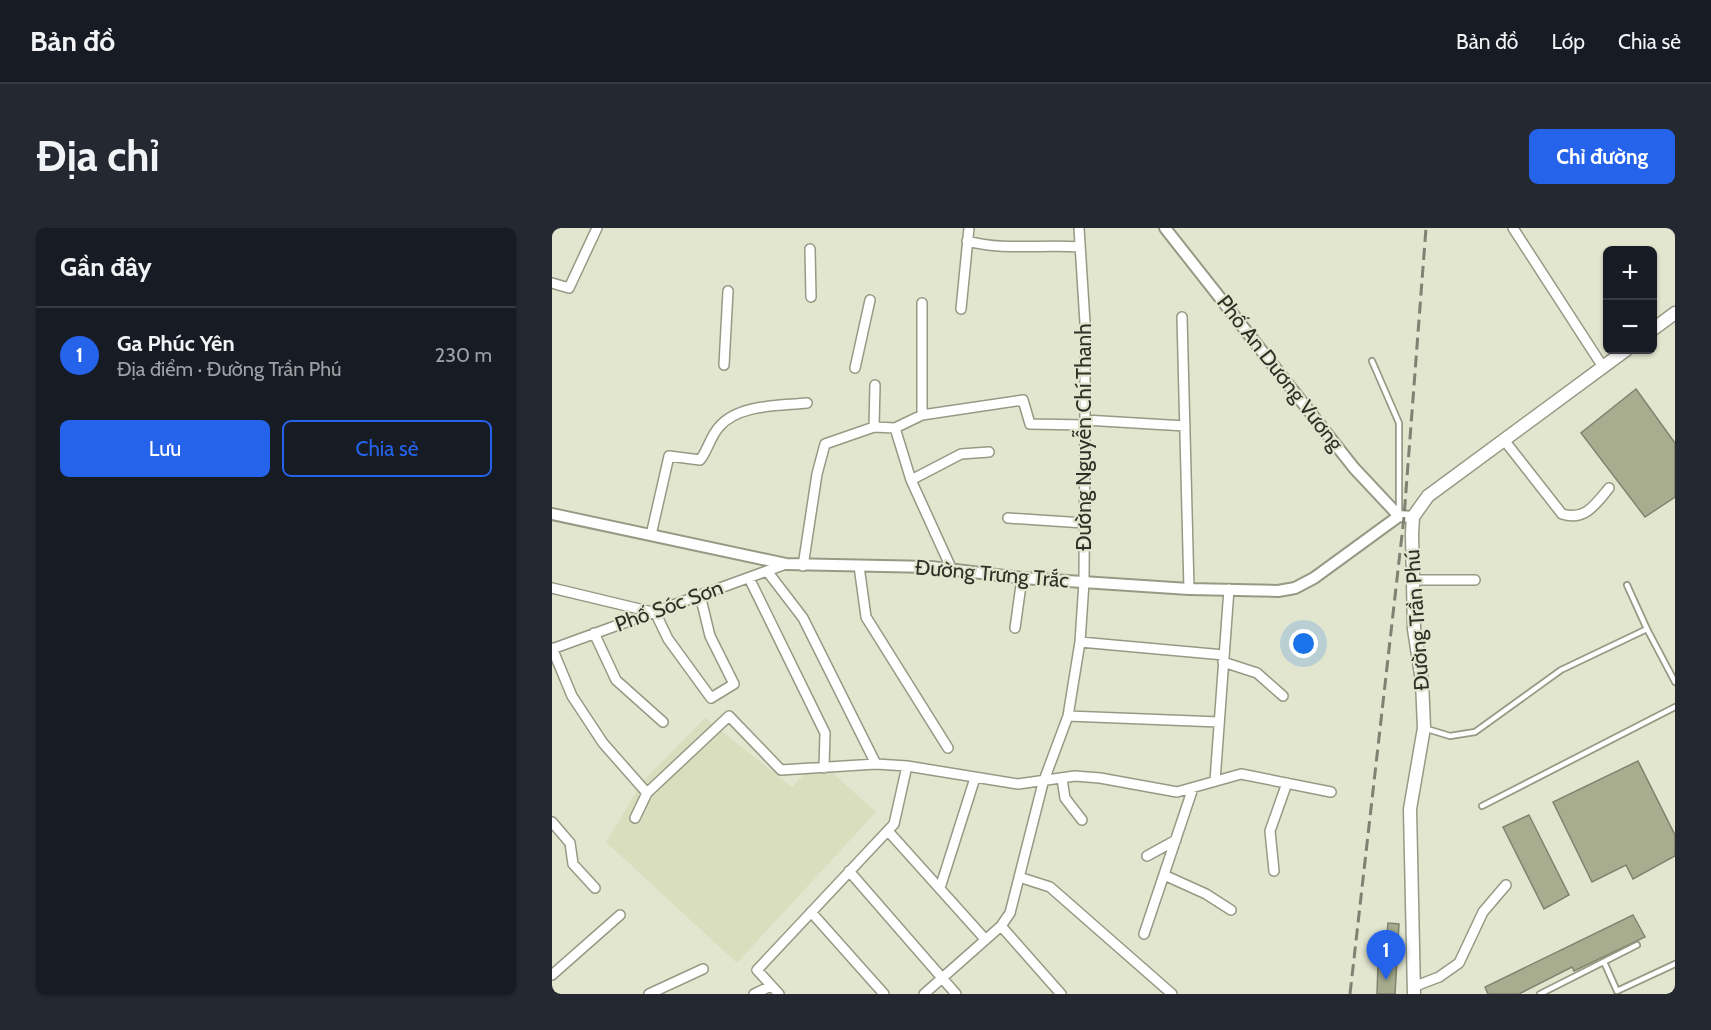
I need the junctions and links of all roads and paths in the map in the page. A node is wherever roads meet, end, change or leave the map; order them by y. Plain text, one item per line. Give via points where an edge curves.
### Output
1 (597, 228) edge
2 (969, 228) edge
3 (1078, 228) edge
4 (1165, 228) edge
5 (1514, 228) edge
6 (968, 241) junction
7 (1080, 247) junction
8 (810, 249) dead end
9 (552, 283) edge
10 (728, 291) dead end
11 (811, 297) dead end
12 (870, 300) dead end
13 (922, 303) dead end
14 (962, 309) dead end
15 (1675, 313) edge
16 (1182, 317) dead end
17 (1657, 327) edge
18 (1621, 354) edge
19 (1372, 361) dead end
20 (724, 365) dead end
21 (1603, 367) junction
22 (855, 368) dead end
23 (875, 385) dead end
24 (807, 402) dead end
25 (922, 415) junction
26 (1085, 422) junction
27 (1185, 426) junction
28 (874, 427) junction
29 (895, 428) junction
30 (1504, 440) junction
31 (989, 452) dead end
32 (911, 480) junction
33 (1609, 488) dead end
34 (552, 514) edge
35 (1399, 516) junction
36 (1413, 517) junction
37 (1008, 518) dead end
38 (1084, 523) junction
39 (651, 535) junction
40 (786, 564) junction
41 (803, 566) junction
42 (859, 566) junction
43 (952, 570) junction
44 (766, 571) junction
45 (748, 578) junction
46 (1022, 578) junction
47 (1413, 580) junction
48 (1474, 580) dead end
49 (1084, 582) junction
50 (1627, 585) dead end
51 (552, 588) edge
52 (1189, 589) junction
53 (1229, 589) junction
54 (700, 595) junction
55 (654, 612) junction
56 (1015, 628) dead end
57 (1647, 629) junction
58 (594, 633) junction
59 (1080, 642) junction
60 (552, 648) edge
61 (1224, 658) junction
62 (1675, 682) edge
63 (1283, 696) dead end
64 (1675, 706) edge
65 (1068, 716) junction
66 (663, 722) dead end
67 (1219, 722) junction
68 (1424, 728) junction
69 (948, 748) dead end
70 (876, 764) junction
71 (908, 766) junction
72 (824, 768) junction
73 (975, 778) junction
74 (1062, 779) junction
75 (1215, 781) junction
76 (1042, 783) junction
77 (1287, 783) junction
78 (1193, 788) junction
79 (1331, 792) dead end
80 (647, 793) junction
81 (1482, 806) dead end
82 (635, 818) dead end
83 (1082, 820) dead end
84 (552, 822) edge
85 (888, 831) junction
86 (1176, 840) junction
87 (1147, 856) dead end
88 (849, 871) junction
89 (1274, 871) dead end
90 (1164, 875) junction
91 (1019, 877) junction
92 (1506, 885) dead end
93 (595, 888) dead end
94 (940, 888) junction
95 (1232, 910) dead end
96 (811, 912) junction
97 (620, 915) dead end
98 (1001, 926) junction
99 (1144, 934) dead end
100 (985, 939) junction
101 (1637, 945) dead end
102 (1604, 962) junction
103 (1675, 964) edge
104 (703, 969) dead end
105 (552, 975) edge
106 (942, 978) junction
107 (771, 986) junction
108 (1414, 990) edge
109 (1617, 991) junction
110 (649, 994) edge
111 (754, 994) edge
112 (779, 994) edge
113 (884, 994) edge
114 (924, 994) edge
115 (956, 994) edge
116 (1061, 994) edge
117 (1172, 994) edge
118 (1540, 994) edge
119 (1611, 994) edge

1 - 9 street via 569,288
2 - 6 street
3 - 7 street, Đường Nguyễn Chí Thanh
4 - 35 street, Phố An Dương Vương via 1354,468
5 - 21 street
6 - 7 street via 999,248 1050,244
6 - 14 street
7 - 26 street, Đường Nguyễn Chí Thanh
8 - 11 street
10 - 20 street
12 - 22 street
13 - 25 street
15 - 17 main road
16 - 27 street
18 - 21 main road
19 - 35 lane via 1399,423
21 - 30 main road
23 - 28 street
24 - 39 street via 749,410 726,419 700,460 669,456
25 - 26 street via 1023,400 1030,424
25 - 29 street
26 - 27 street
26 - 38 street, Đường Nguyễn Chí Thanh
27 - 52 street
28 - 29 street
28 - 41 street via 825,444
29 - 32 street
30 - 33 street via 1562,514 1584,515
30 - 36 main road via 1428,496
31 - 32 street via 961,454
32 - 43 street
34 - 39 street, Đường Trưng Trắc
35 - 36 street
35 - 53 street, Đường Trưng Trắc via 1295,588
36 - 47 main road, Đường Trần Phú
37 - 38 street
38 - 49 street, Đường Nguyễn Chí Thanh
39 - 40 street, Đường Trưng Trắc
40 - 41 street, Đường Trưng Trắc
40 - 44 street, Phố Sóc Sơn
41 - 42 street, Đường Trưng Trắc
42 - 43 street, Đường Trưng Trắc
42 - 69 street via 866,617
43 - 46 street, Đường Trưng Trắc
44 - 45 street, Phố Sóc Sơn
44 - 70 street via 803,618
45 - 54 street, Phố Sóc Sơn
45 - 72 street via 825,733
46 - 49 street, Đường Trưng Trắc
46 - 56 street
47 - 48 street
47 - 68 main road, Đường Trần Phú
49 - 52 street, Đường Trưng Trắc
49 - 59 street, Đường Nguyễn Chí Thanh
50 - 57 lane
51 - 55 street
52 - 53 street, Đường Trưng Trắc
53 - 61 street
54 - 55 street, Phố Sóc Sơn
54 - 55 street via 710,636 734,684 711,698 668,639
55 - 58 street, Phố Sóc Sơn
57 - 62 lane
57 - 68 lane via 1561,670 1475,732 1450,736
58 - 60 street, Phố Sóc Sơn
58 - 66 street via 616,680
59 - 61 street
59 - 65 street, Đường Nguyễn Chí Thanh
60 - 80 street via 572,696 603,743
61 - 63 street via 1257,672
61 - 67 street
64 - 81 lane
65 - 67 street
65 - 76 street, Đường Nguyễn Chí Thanh
67 - 75 street
68 - 108 main road, Đường Trần Phú via 1410,809
70 - 71 street
70 - 72 street
71 - 73 street
71 - 85 street via 894,824
72 - 80 street via 781,770 729,716
73 - 76 street
73 - 94 street
74 - 76 street
74 - 78 street via 1100,778 1177,792
74 - 83 street via 1065,798
75 - 77 street via 1242,774
75 - 78 street
76 - 91 street, Đường Nguyễn Chí Thanh
77 - 79 street
77 - 89 street via 1269,831
78 - 86 street
80 - 82 street
84 - 93 street via 570,843 573,864
85 - 88 street
85 - 94 street
86 - 87 street
86 - 90 street
88 - 96 street
88 - 106 street
90 - 95 street
90 - 99 street
91 - 98 street, Đường Nguyễn Chí Thanh via 1010,913
91 - 117 street via 1050,887
92 - 108 street via 1483,912 1459,963
94 - 100 street
96 - 107 street via 757,970
96 - 113 street
97 - 105 street
98 - 100 street, Đường Nguyễn Chí Thanh
98 - 116 street
100 - 106 street, Đường Nguyễn Chí Thanh
101 - 102 lane
102 - 109 lane
102 - 118 lane
103 - 109 lane
104 - 110 street
106 - 114 street, Đường Nguyễn Chí Thanh
106 - 115 street
107 - 111 street
107 - 112 street
109 - 119 lane

